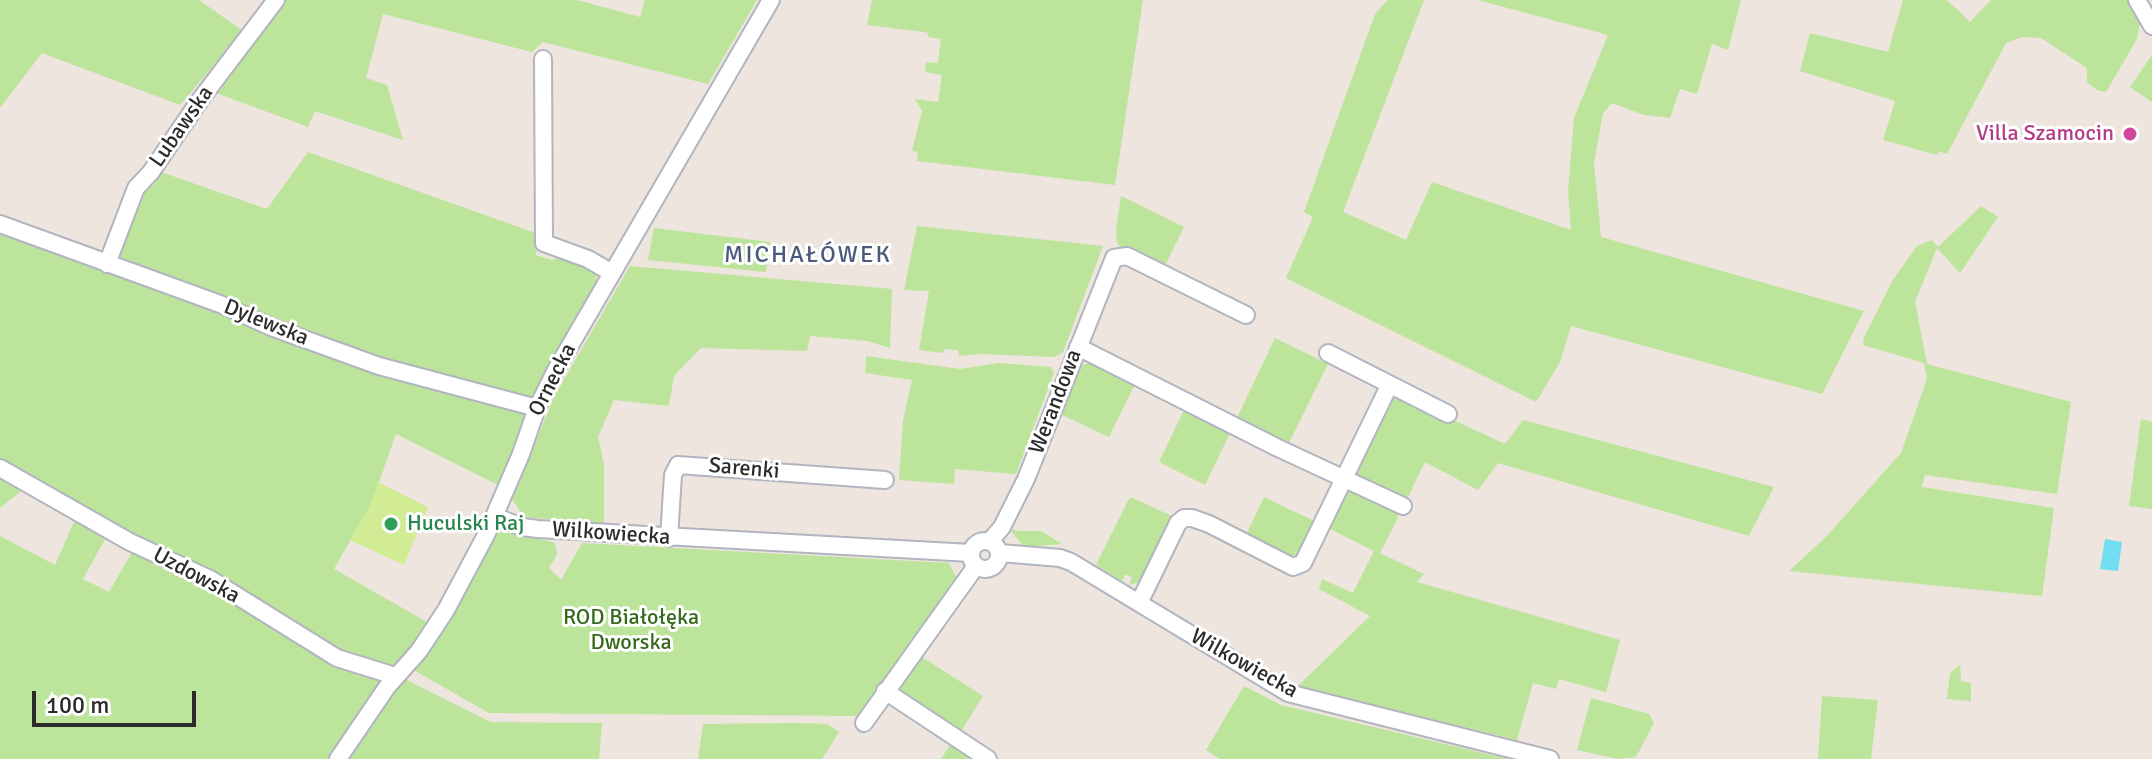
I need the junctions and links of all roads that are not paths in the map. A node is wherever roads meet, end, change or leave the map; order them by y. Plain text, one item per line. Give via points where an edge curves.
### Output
1 (276, 0) edge
2 (771, 0) edge
3 (2137, 0) edge
4 (2152, 26) edge
5 (543, 59) dead end
6 (0, 224) edge
7 (107, 264) junction
8 (612, 273) junction
9 (1246, 315) dead end
10 (1078, 347) junction
11 (1328, 353) dead end
12 (1389, 386) junction
13 (537, 408) junction
14 (1448, 414) dead end
15 (0, 468) edge
16 (1345, 478) junction
17 (885, 480) dead end
18 (1403, 506) dead end
19 (494, 516) junction
20 (669, 538) junction
21 (995, 547) junction
22 (973, 560) junction
23 (1139, 603) junction
24 (395, 676) junction
25 (885, 691) junction
26 (864, 723) dead end
27 (338, 759) edge
28 (988, 759) edge
29 (1550, 759) edge

1 - 7 street, Lubawska via 136,188
2 - 8 street, Ornecka
3 - 4 street
5 - 8 street via 544,243
6 - 7 street, Dylewska
7 - 13 street, Dylewska via 379,366
8 - 13 street, Ornecka
9 - 10 street, Werandowa via 1127,256 1114,258
10 - 16 street
10 - 21 street, Werandowa
11 - 12 street
12 - 14 street
12 - 16 street
13 - 19 street, Ornecka
15 - 24 street, Uzdowska via 130,542 210,579 337,658
16 - 18 street
16 - 23 street via 1299,566 1209,524 1184,518
17 - 20 street, Sarenki via 678,465
19 - 20 street, Wilkowiecka via 522,527
19 - 24 street, Ornecka via 431,634
20 - 22 street, Wilkowiecka
21 - 22 street via 975,544
21 - 22 street via 998,561 993,567 984,569
21 - 23 street, Wilkowiecka via 1060,558
22 - 25 street
23 - 29 street, Wilkowiecka via 1288,693
24 - 27 street, Ornecka
25 - 26 street
25 - 28 street

